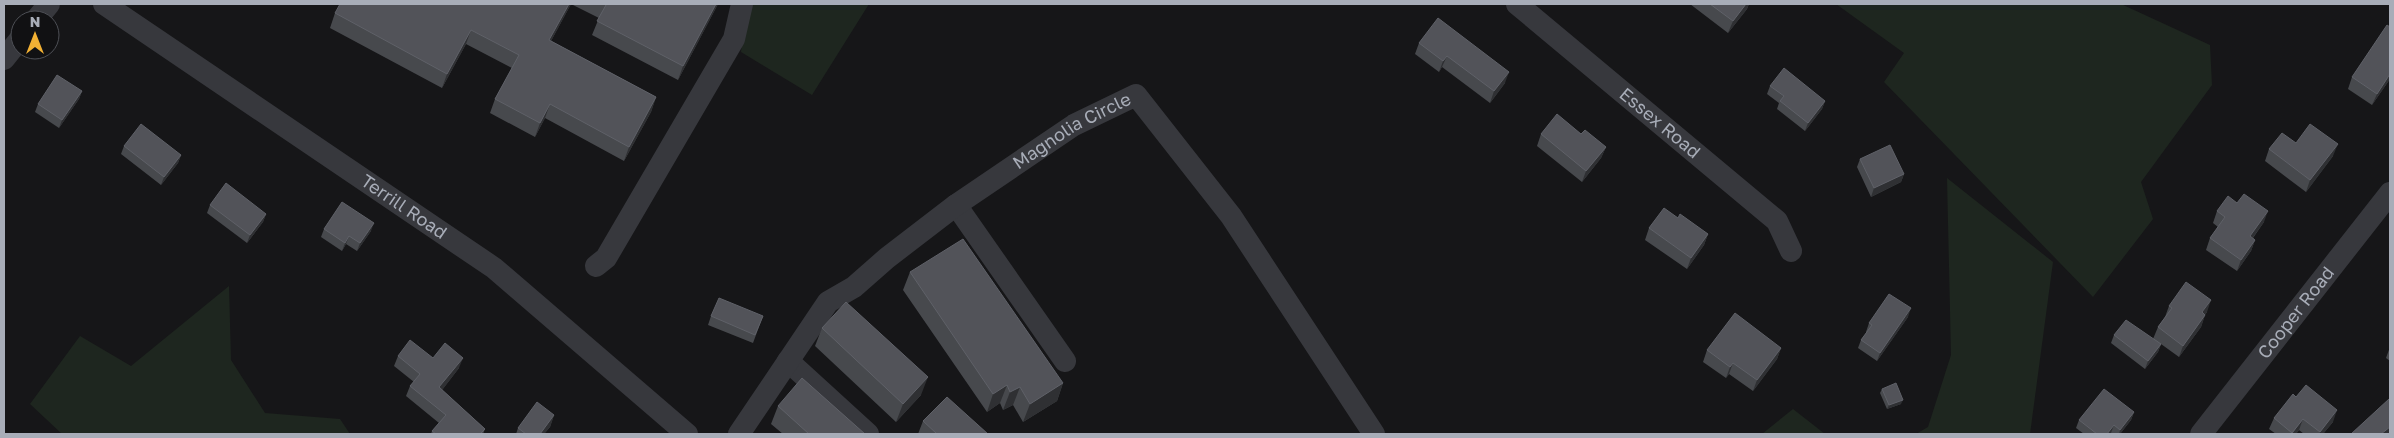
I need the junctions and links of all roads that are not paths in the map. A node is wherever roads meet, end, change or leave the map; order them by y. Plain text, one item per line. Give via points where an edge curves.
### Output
1 (742, 4) edge
2 (1517, 4) edge
3 (110, 5) edge
4 (2390, 193) edge
5 (956, 205) junction
6 (1791, 251) dead end
7 (596, 266) dead end
8 (788, 361) junction
9 (1065, 361) dead end
10 (687, 434) edge
11 (739, 434) edge
12 (868, 434) edge
13 (1374, 434) edge
14 (2201, 434) edge

1 - 7 street via 734,39 606,258
2 - 6 street, Essex Road via 1777,221
3 - 10 street, Terrill Road via 494,268
4 - 14 street, Cooper Road
5 - 8 street, Magnolia Circle via 854,287 828,302
5 - 9 street
5 - 13 street, Magnolia Circle via 1074,125 1136,95 1231,216
8 - 11 street, Magnolia Circle
8 - 12 street

